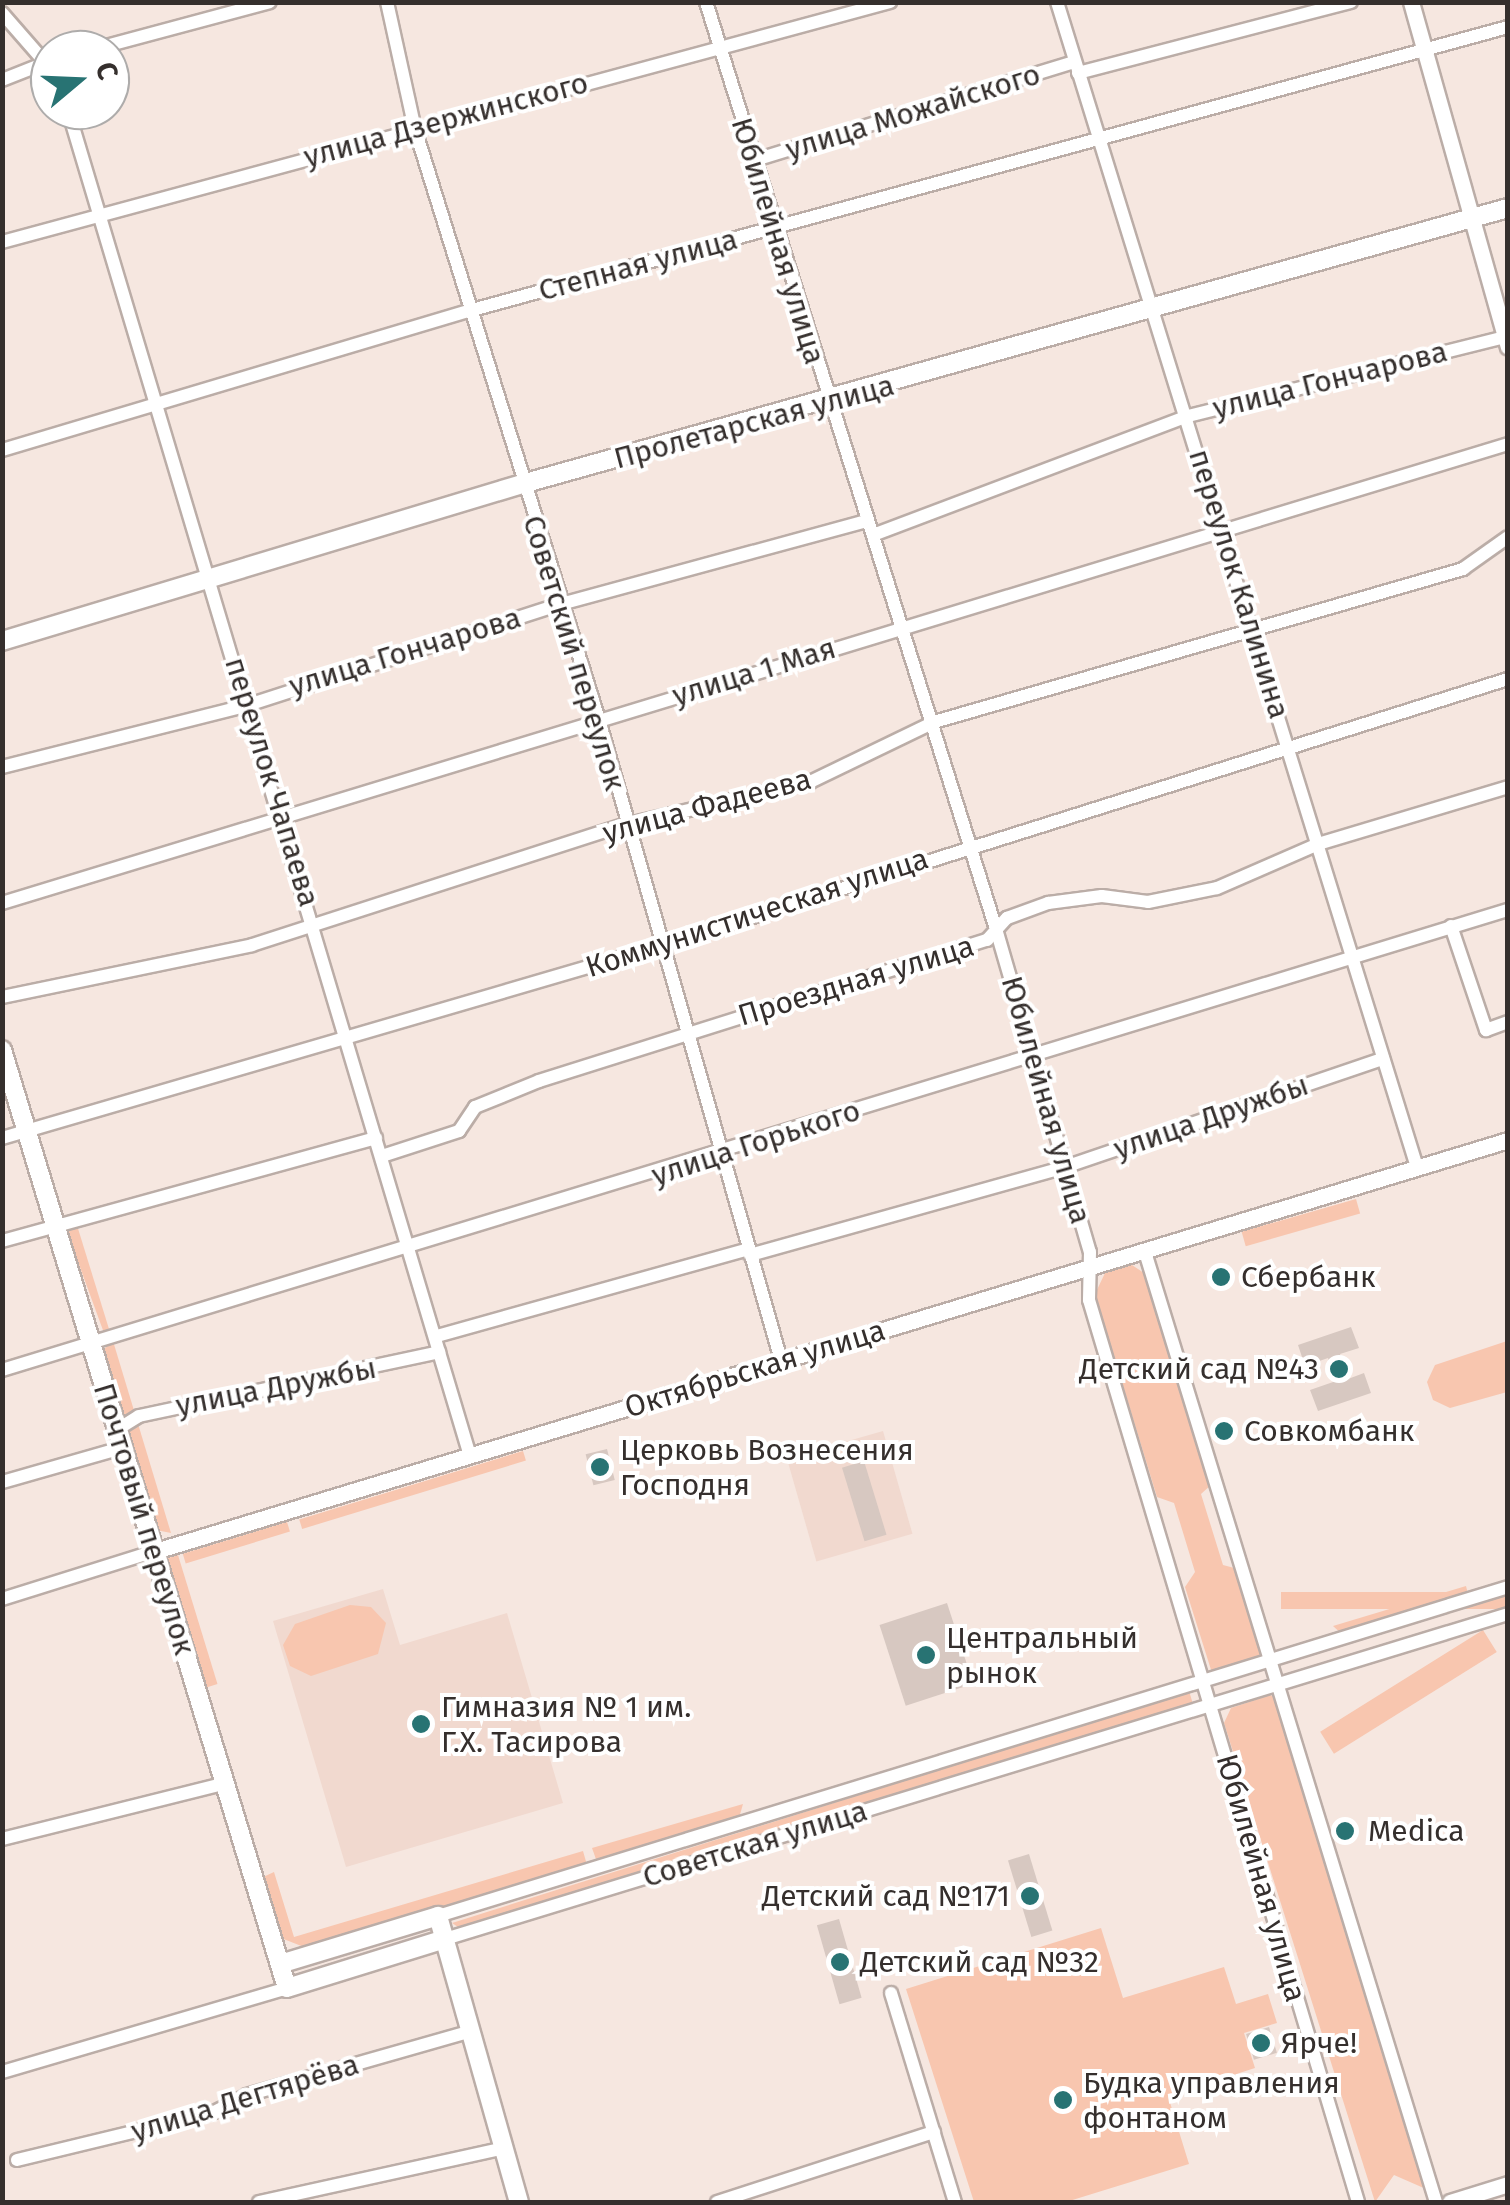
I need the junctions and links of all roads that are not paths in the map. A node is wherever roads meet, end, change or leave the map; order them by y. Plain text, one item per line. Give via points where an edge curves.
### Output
1 (270, 2) edge
2 (386, 2) edge
3 (706, 2) edge
4 (890, 2) edge
5 (1057, 2) edge
6 (1351, 2) edge
7 (1411, 2) edge
8 (2, 13) edge
9 (1508, 28) edge
10 (130, 40) edge
11 (30, 43) edge
12 (719, 45) junction
13 (1424, 48) junction
14 (1076, 68) junction
15 (30, 70) edge
16 (2, 80) edge
17 (416, 129) junction
18 (74, 130) edge
19 (1100, 142) junction
20 (752, 162) junction
21 (1508, 208) edge
22 (100, 214) junction
23 (1471, 219) junction
24 (773, 228) junction
25 (2, 242) edge
26 (472, 310) junction
27 (1154, 310) junction
28 (1506, 340) edge
29 (829, 402) junction
30 (159, 406) junction
31 (1188, 416) junction
32 (1508, 444) edge
33 (2, 450) edge
34 (522, 484) junction
35 (866, 521) junction
36 (1222, 532) junction
37 (873, 535) junction
38 (1508, 537) edge
39 (209, 578) junction
40 (561, 604) junction
41 (902, 626) junction
42 (1253, 630) junction
43 (2, 641) edge
44 (1508, 678) edge
45 (248, 706) junction
46 (599, 720) junction
47 (934, 722) junction
48 (1288, 746) junction
49 (2, 767) edge
50 (1508, 787) edge
51 (282, 812) junction
52 (624, 825) junction
53 (1318, 844) junction
54 (970, 845) junction
55 (2, 903) edge
56 (1508, 910) edge
57 (315, 924) junction
58 (1451, 926) junction
59 (996, 929) junction
60 (660, 946) junction
61 (1351, 955) junction
62 (2, 997) edge
63 (1508, 1022) edge
64 (688, 1032) junction
65 (348, 1038) junction
66 (2, 1050) edge
67 (1030, 1055) junction
68 (1383, 1060) junction
69 (26, 1130) junction
70 (2, 1138) edge
71 (376, 1138) junction
72 (1508, 1140) edge
73 (382, 1156) junction
74 (720, 1157) junction
75 (1066, 1167) junction
76 (1416, 1167) junction
77 (55, 1225) junction
78 (2, 1241) edge
79 (409, 1248) junction
80 (1145, 1252) junction
81 (748, 1253) junction
82 (1094, 1268) junction
83 (437, 1336) junction
84 (92, 1343) junction
85 (440, 1352) junction
86 (781, 1360) junction
87 (2, 1370) edge
88 (118, 1439) junction
89 (470, 1456) junction
90 (2, 1482) edge
91 (152, 1552) junction
92 (1508, 1588) edge
93 (2, 1600) edge
94 (1508, 1614) edge
95 (1273, 1660) junction
96 (1204, 1680) junction
97 (1280, 1683) junction
98 (1212, 1706) junction
99 (222, 1784) junction
100 (2, 1839) edge
101 (438, 1916) junction
102 (445, 1939) junction
103 (280, 1964) junction
104 (287, 1988) junction
105 (891, 1993) dead end
106 (471, 2031) junction
107 (2, 2072) edge
108 (934, 2132) junction
109 (505, 2148) junction
110 (17, 2160) dead end
111 (1508, 2184) edge
112 (259, 2202) edge
113 (519, 2202) edge
114 (717, 2202) edge
115 (956, 2202) edge
116 (1358, 2202) edge
117 (1436, 2202) edge
118 (1450, 2202) edge

1 - 10 street
2 - 17 street, Советский переулок
3 - 12 street, Юбилейная улица
4 - 12 street, улица Дзержинского
5 - 14 street, переулок Калинина
6 - 14 street, улица Можайского
7 - 13 street
8 - 11 street
9 - 13 street, Степная улица
12 - 17 street, улица Дзержинского
12 - 20 street, Юбилейная улица
13 - 19 street, Степная улица
13 - 23 street
14 - 19 street, переулок Калинина
14 - 20 street, улица Можайского
15 - 16 street
17 - 22 street, улица Дзержинского
17 - 26 street, Советский переулок
18 - 22 street, переулок Чапаева
19 - 24 street, Степная улица
19 - 27 street, переулок Калинина
20 - 24 street, Юбилейная улица
21 - 23 main road, Пролетарская улица
22 - 25 street, улица Дзержинского
22 - 30 street, переулок Чапаева
23 - 27 main road, Пролетарская улица
23 - 28 street
24 - 26 street, Степная улица
24 - 29 street, Юбилейная улица
26 - 30 street, Степная улица
26 - 34 street, Советский переулок
27 - 29 main road, Пролетарская улица
27 - 31 street, переулок Калинина
28 - 31 street, улица Гончарова
29 - 34 main road, Пролетарская улица
29 - 35 street, Юбилейная улица
30 - 33 street, Степная улица
30 - 39 street, переулок Чапаева
31 - 36 street, переулок Калинина
31 - 37 street, улица Гончарова
32 - 36 street, улица 1 Мая
34 - 39 main road, Пролетарская улица
34 - 40 street, Советский переулок
35 - 37 street, Юбилейная улица
35 - 40 street, улица Гончарова
36 - 41 street, улица 1 Мая
36 - 42 street, переулок Калинина
37 - 41 street, Юбилейная улица
38 - 42 street, улица Фадеева via 1464,569
39 - 43 main road, Пролетарская улица
39 - 45 street, переулок Чапаева
40 - 45 street, улица Гончарова
40 - 46 street, Советский переулок
41 - 46 street, улица 1 Мая
41 - 47 street, Юбилейная улица
42 - 47 street, улица Фадеева
42 - 48 street, переулок Калинина
44 - 48 street, Коммунистическая улица
45 - 49 street, улица Гончарова
45 - 51 street, переулок Чапаева
46 - 51 street, улица 1 Мая
46 - 52 street, Советский переулок
47 - 52 street, улица Фадеева via 810,782
47 - 54 street, Юбилейная улица
48 - 53 street, переулок Калинина
48 - 54 street, Коммунистическая улица
50 - 53 street, Проездная улица
51 - 55 street, улица 1 Мая
51 - 57 street, переулок Чапаева
52 - 57 street, улица Фадеева
52 - 60 street, Советский переулок
53 - 59 street, Проездная улица via 1217,888 1148,902 1102,896 1048,903
53 - 61 street, переулок Калинина
54 - 59 street, Юбилейная улица
54 - 60 street, Коммунистическая улица
56 - 58 street, улица Горького
57 - 62 street, улица Фадеева
57 - 65 street, переулок Чапаева
58 - 61 street, улица Горького
58 - 63 street via 1486,1030
59 - 64 street, Проездная улица via 987,940
59 - 67 street, Юбилейная улица
60 - 64 street, Советский переулок
60 - 65 street, Коммунистическая улица
61 - 67 street, улица Горького
61 - 68 street, переулок Калинина
64 - 73 street, Проездная улица via 539,1081 475,1108 458,1131
64 - 74 street, Советский переулок
65 - 69 street, Коммунистическая улица
65 - 71 street, переулок Чапаева
66 - 69 main road, Почтовый переулок
67 - 74 street, улица Горького
67 - 75 street, Юбилейная улица
68 - 75 street, улица Дружбы
68 - 76 street, переулок Калинина
69 - 70 street, Коммунистическая улица
69 - 77 main road, Почтовый переулок
71 - 73 street, переулок Чапаева
71 - 77 street
72 - 76 street, Октябрьская улица
73 - 79 street, переулок Чапаева
74 - 79 street, улица Горького
74 - 81 street, Советский переулок
75 - 81 street, улица Дружбы
75 - 82 street, Юбилейная улица
76 - 80 street, Октябрьская улица
77 - 78 street
77 - 84 main road, Почтовый переулок
79 - 83 street, переулок Чапаева
79 - 84 street, улица Горького
80 - 82 street, Октябрьская улица
80 - 95 street
81 - 83 street, улица Дружбы
81 - 86 street, Советский переулок
82 - 86 street, Октябрьская улица
82 - 96 street, Юбилейная улица via 1089,1300
83 - 85 street, переулок Чапаева
84 - 87 street, улица Горького
84 - 88 main road, Почтовый переулок
85 - 88 street, улица Дружбы via 138,1416
85 - 89 street, переулок Чапаева
86 - 89 street, Октябрьская улица
88 - 90 street, улица Дружбы
88 - 91 main road, Почтовый переулок
89 - 91 street, Октябрьская улица
91 - 93 street, Октябрьская улица
91 - 99 main road, Почтовый переулок
92 - 95 street, Советская улица
94 - 97 street, Советская улица
95 - 96 street, Советская улица
95 - 97 street
96 - 98 street, Юбилейная улица
96 - 101 street, Советская улица
97 - 98 street, Советская улица
97 - 117 street
98 - 102 street, Советская улица
98 - 116 street, Юбилейная улица
99 - 100 street
99 - 103 main road, Почтовый переулок
101 - 102 main road
101 - 103 main road, Советская улица
102 - 104 main road, Советская улица
102 - 106 main road
103 - 104 main road, Почтовый переулок
104 - 107 street, Советская улица
105 - 108 street
106 - 109 main road
106 - 110 street, улица Дегтярёва via 247,2094 212,2113
108 - 114 street
108 - 115 street
109 - 112 street
109 - 113 main road
111 - 118 street

